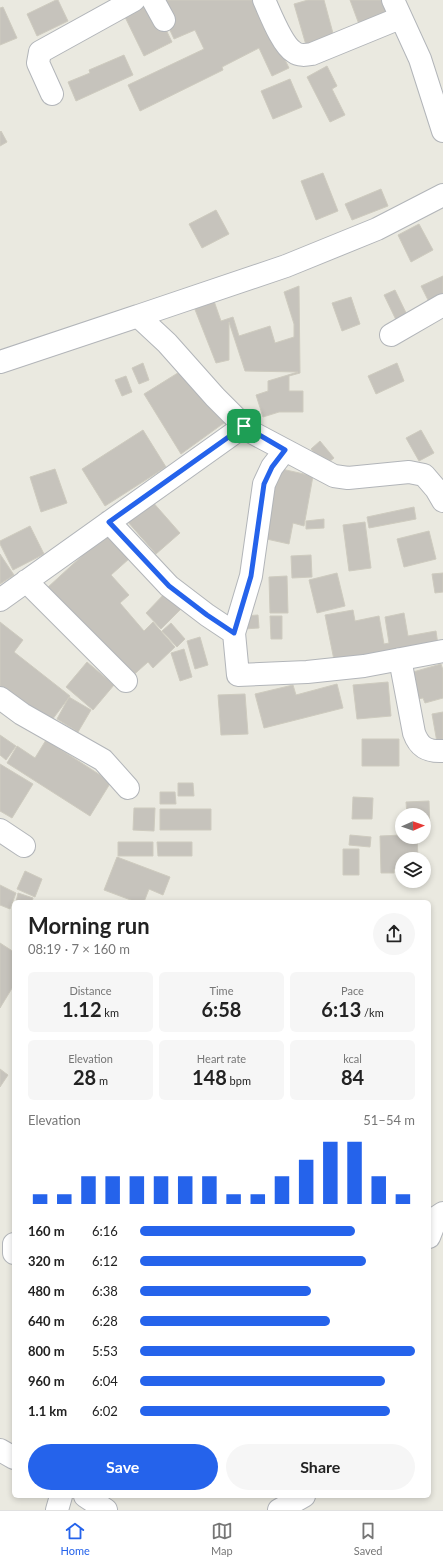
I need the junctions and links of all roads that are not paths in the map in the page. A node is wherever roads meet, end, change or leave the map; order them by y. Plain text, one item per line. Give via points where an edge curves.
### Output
1 (134, 0) edge
2 (153, 0) edge
3 (264, 0) edge
4 (396, 9) edge
5 (164, 20) dead end
6 (52, 94) dead end
7 (443, 131) edge
8 (443, 195) edge
9 (443, 305) edge
10 (138, 316) junction
11 (391, 336) dead end
12 (0, 362) edge
13 (244, 426) junction
14 (285, 450) junction
15 (443, 501) edge
16 (109, 522) junction
17 (26, 581) junction
18 (0, 600) edge
19 (234, 633) junction
20 (443, 651) edge
21 (400, 659) junction
22 (126, 681) dead end
23 (0, 698) edge
24 (443, 751) edge
25 (128, 788) dead end
26 (0, 830) edge
27 (24, 846) dead end
28 (443, 1213) edge
29 (431, 1232) edge
30 (0, 1450) edge
31 (12, 1457) edge
32 (60, 1498) edge
33 (88, 1498) edge
34 (300, 1498) edge
35 (57, 1510) edge
36 (106, 1510) edge
37 (279, 1510) edge

1 - 6 street via 40,52 38,63
2 - 5 street
3 - 4 street via 281,35 293,52 300,55 312,54
4 - 7 street via 420,59
8 - 10 street via 377,229 286,266
9 - 11 street
10 - 12 street
10 - 13 street via 167,343
13 - 14 street
13 - 16 street
14 - 15 street via 334,476 348,478 409,472 424,475 436,488
14 - 19 street via 272,467 264,484 251,576
16 - 17 street
16 - 19 street via 169,586
17 - 18 street
17 - 22 street
19 - 21 street via 238,675 307,672
20 - 21 street
21 - 24 street via 417,742 422,747
23 - 25 street via 22,714 103,760
26 - 27 street
28 - 29 street via 437,1217
30 - 31 street
32 - 35 street
33 - 36 street
34 - 37 street

